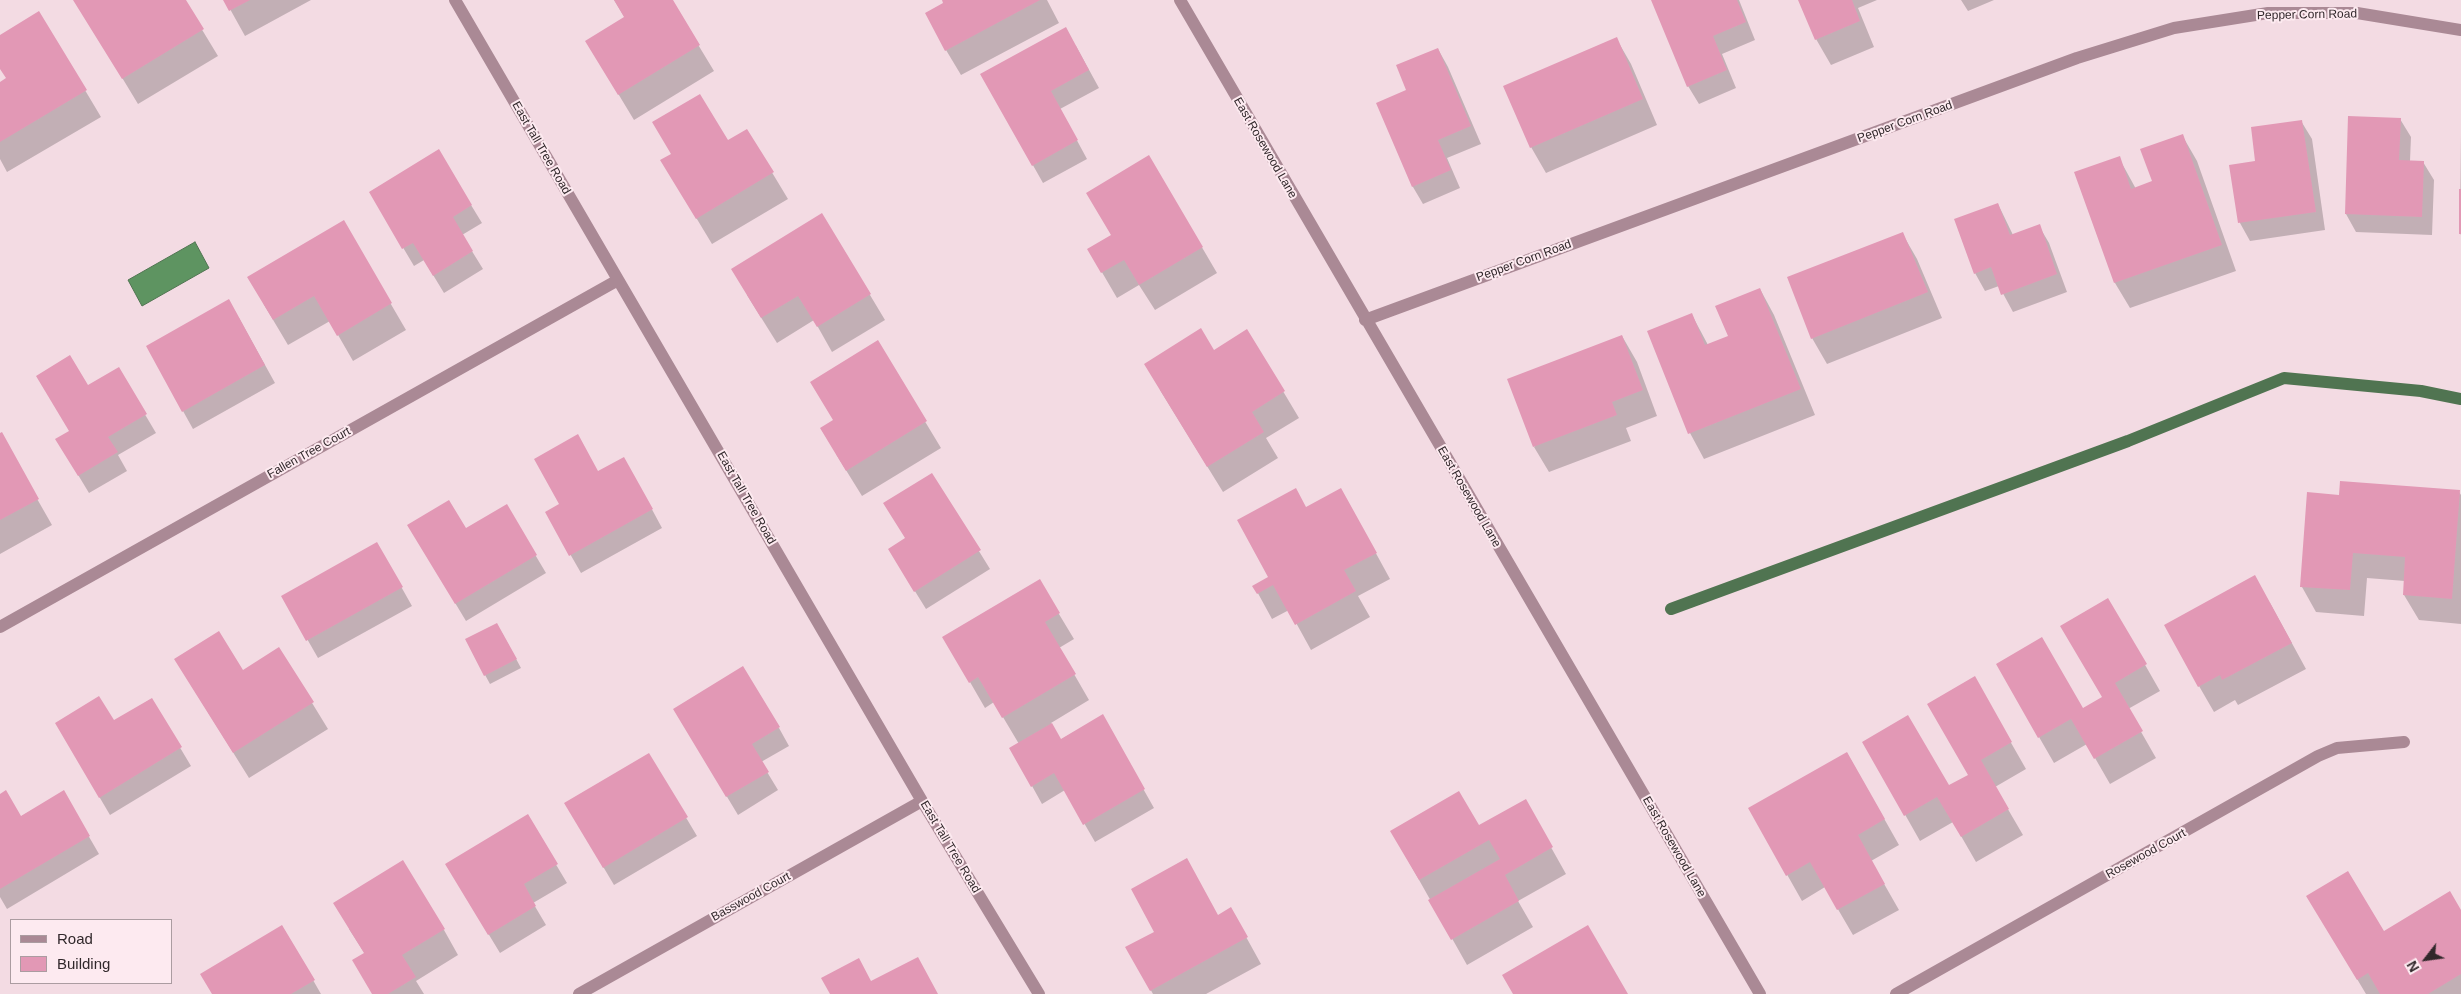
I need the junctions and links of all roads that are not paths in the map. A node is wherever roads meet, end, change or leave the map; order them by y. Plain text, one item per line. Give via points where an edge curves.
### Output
1 (455, 0) edge
2 (1180, 0) edge
3 (2461, 30) edge
4 (618, 280) junction
5 (1365, 320) junction
6 (0, 627) edge
7 (2404, 742) dead end
8 (922, 801) junction
9 (579, 994) edge
10 (1039, 994) edge
11 (1760, 994) edge
12 (1896, 994) edge

1 - 4 street, East Tall Tree Road
2 - 5 street, East Rosewood Lane
3 - 5 street, Pepper Corn Road via 2357,13 2268,13 2174,28 2094,52
4 - 6 street, Fallen Tree Court
4 - 8 street, East Tall Tree Road
5 - 11 street, East Rosewood Lane
7 - 12 street, Rosewood Court via 2337,748 2318,756
8 - 9 street, Basswood Court
8 - 10 street, East Tall Tree Road

